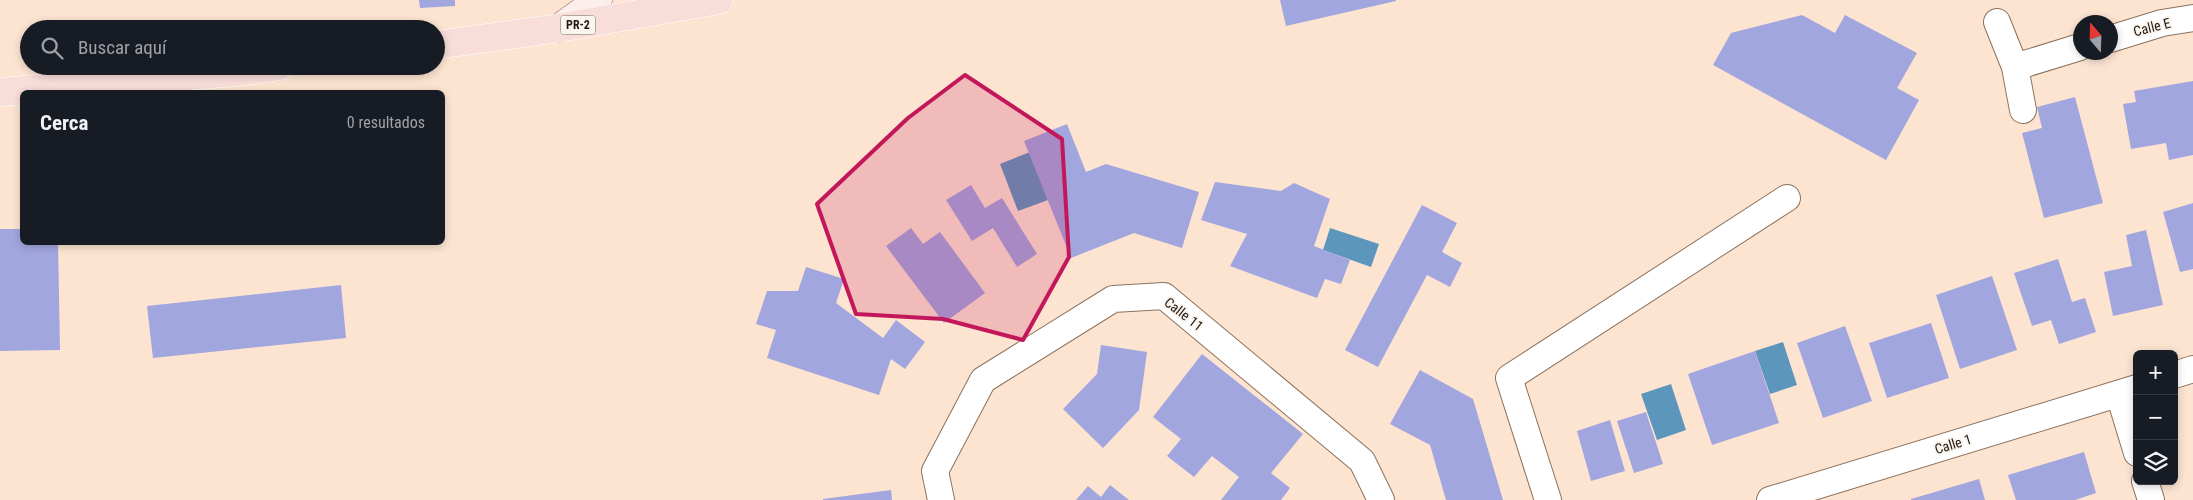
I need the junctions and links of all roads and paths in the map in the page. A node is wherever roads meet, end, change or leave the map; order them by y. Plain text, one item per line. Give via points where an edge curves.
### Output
1 (598, 0) edge
2 (720, 0) edge
3 (2193, 18) edge
4 (1997, 22) dead end
5 (559, 28) junction
6 (2118, 36) edge
7 (445, 44) edge
8 (2073, 49) edge
9 (2015, 67) junction
10 (199, 75) edge
11 (20, 90) edge
12 (23, 90) edge
13 (0, 92) edge
14 (2023, 110) dead end
15 (1787, 198) dead end
16 (2193, 369) edge
17 (2178, 374) edge
18 (2128, 391) edge
19 (2135, 440) edge
20 (2146, 485) edge
21 (941, 500) edge
22 (1382, 500) edge
23 (1548, 500) edge
24 (1770, 500) edge
25 (2151, 500) edge

1 - 5 street
2 - 5 main road, PR-2
3 - 6 street, Calle E
4 - 9 street
5 - 7 main road, PR-2
8 - 9 street
9 - 14 street
10 - 12 main road
11 - 13 main road
15 - 23 street via 1509,378
16 - 17 street
18 - 19 street
18 - 24 street, Calle 1
20 - 25 street
21 - 22 street, Calle 11 via 935,471 983,380 1113,299 1164,296 1362,462

